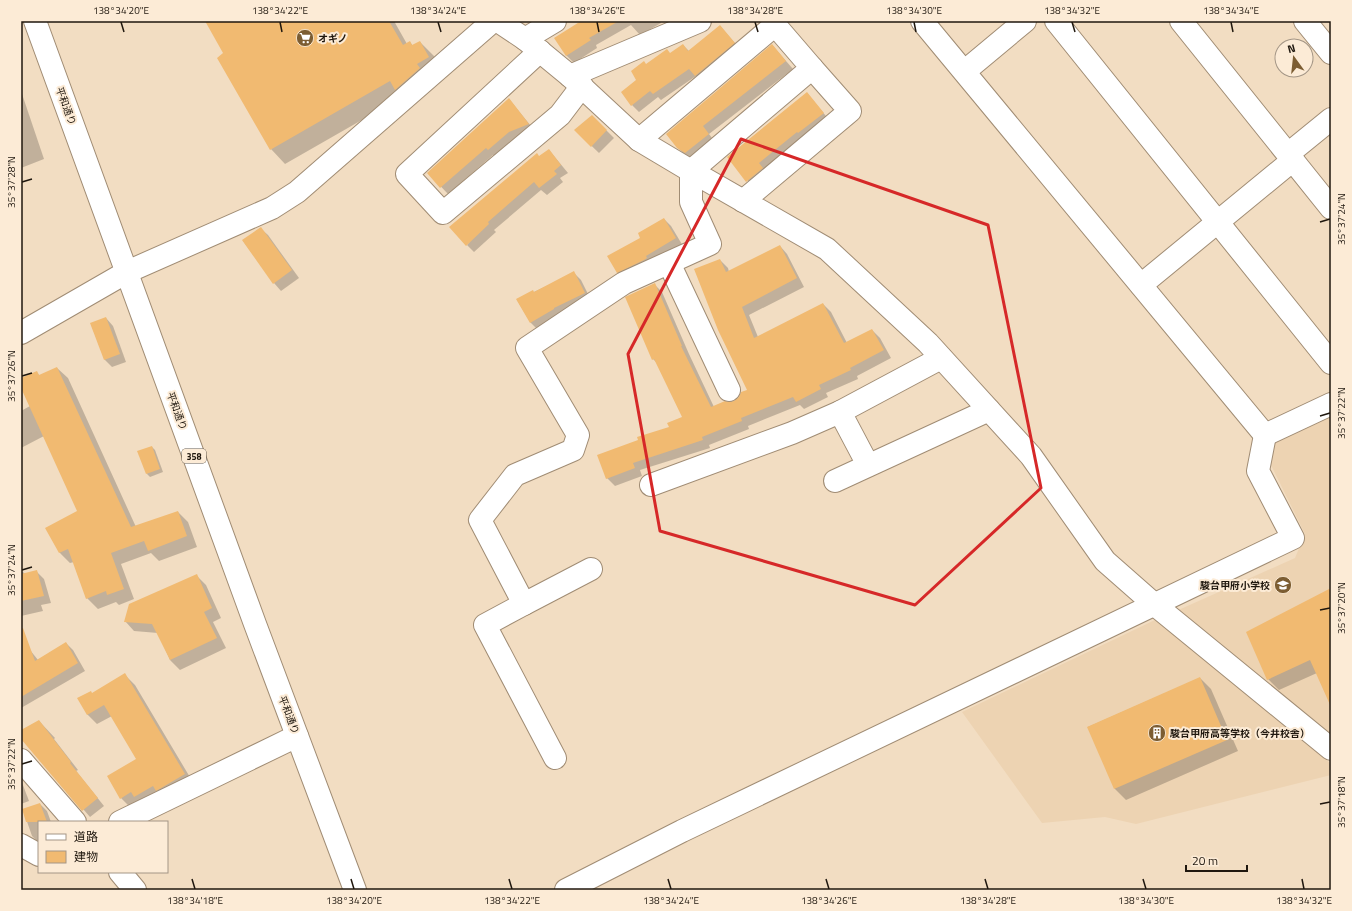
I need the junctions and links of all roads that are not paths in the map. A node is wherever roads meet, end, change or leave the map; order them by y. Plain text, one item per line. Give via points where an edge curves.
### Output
1 (35, 21) edge
2 (493, 21) edge
3 (498, 21) edge
4 (555, 21) edge
5 (700, 21) edge
6 (922, 21) edge
7 (1025, 21) edge
8 (1056, 21) edge
9 (1181, 21) edge
10 (1305, 21) edge
11 (774, 23) edge
12 (532, 45) junction
13 (1331, 53) edge
14 (812, 68) junction
15 (965, 71) junction
16 (576, 81) junction
17 (1331, 119) edge
18 (639, 140) junction
19 (1290, 157) junction
20 (691, 171) junction
21 (743, 201) junction
22 (1331, 208) edge
23 (1217, 221) junction
24 (669, 263) junction
25 (126, 272) junction
26 (1141, 285) junction
27 (21, 333) edge
28 (941, 358) junction
29 (1331, 363) edge
30 (729, 390) dead end
31 (1331, 404) edge
32 (988, 410) junction
33 (840, 412) junction
34 (1265, 436) junction
35 (868, 466) junction
36 (835, 481) dead end
37 (651, 484) dead end
38 (591, 570) dead end
39 (524, 604) junction
40 (1155, 605) junction
41 (297, 736) junction
42 (1331, 749) edge
43 (555, 758) dead end
44 (21, 760) edge
45 (74, 821) edge
46 (122, 821) edge
47 (21, 845) edge
48 (38, 854) edge
49 (121, 873) edge
50 (136, 890) edge
51 (355, 890) edge
52 (566, 890) edge

1 - 25 main road, 平和通り / 358
2 - 25 main road via 297,192 272,208
3 - 12 main road
4 - 12 main road
5 - 16 main road
6 - 15 main road
7 - 15 main road
8 - 23 main road
9 - 19 main road
10 - 13 main road
11 - 14 main road
11 - 18 main road
12 - 16 main road
12 - 16 main road via 407,174 443,212 560,115
14 - 20 main road
14 - 21 main road via 850,111
15 - 26 main road
16 - 18 main road
17 - 19 main road
18 - 20 main road
19 - 22 main road
19 - 23 main road
20 - 21 main road
20 - 24 main road via 691,202 710,244
21 - 28 main road via 827,248
23 - 26 main road
23 - 29 main road
24 - 30 main road
24 - 39 main road via 624,282 527,348 578,435 573,450 515,475 480,520
25 - 27 main road
25 - 41 main road, 平和通り / 358
26 - 34 main road
28 - 32 main road
28 - 33 main road
31 - 34 main road
32 - 35 main road
32 - 40 main road via 1031,456 1105,561
33 - 35 main road
33 - 37 main road via 792,433
34 - 40 main road via 1258,471 1293,538
35 - 36 main road
38 - 39 main road
39 - 43 main road via 485,625
40 - 42 main road
40 - 52 main road via 682,831
41 - 46 main road
41 - 51 main road, 平和通り / 358
44 - 45 main road
47 - 48 main road
49 - 50 main road

